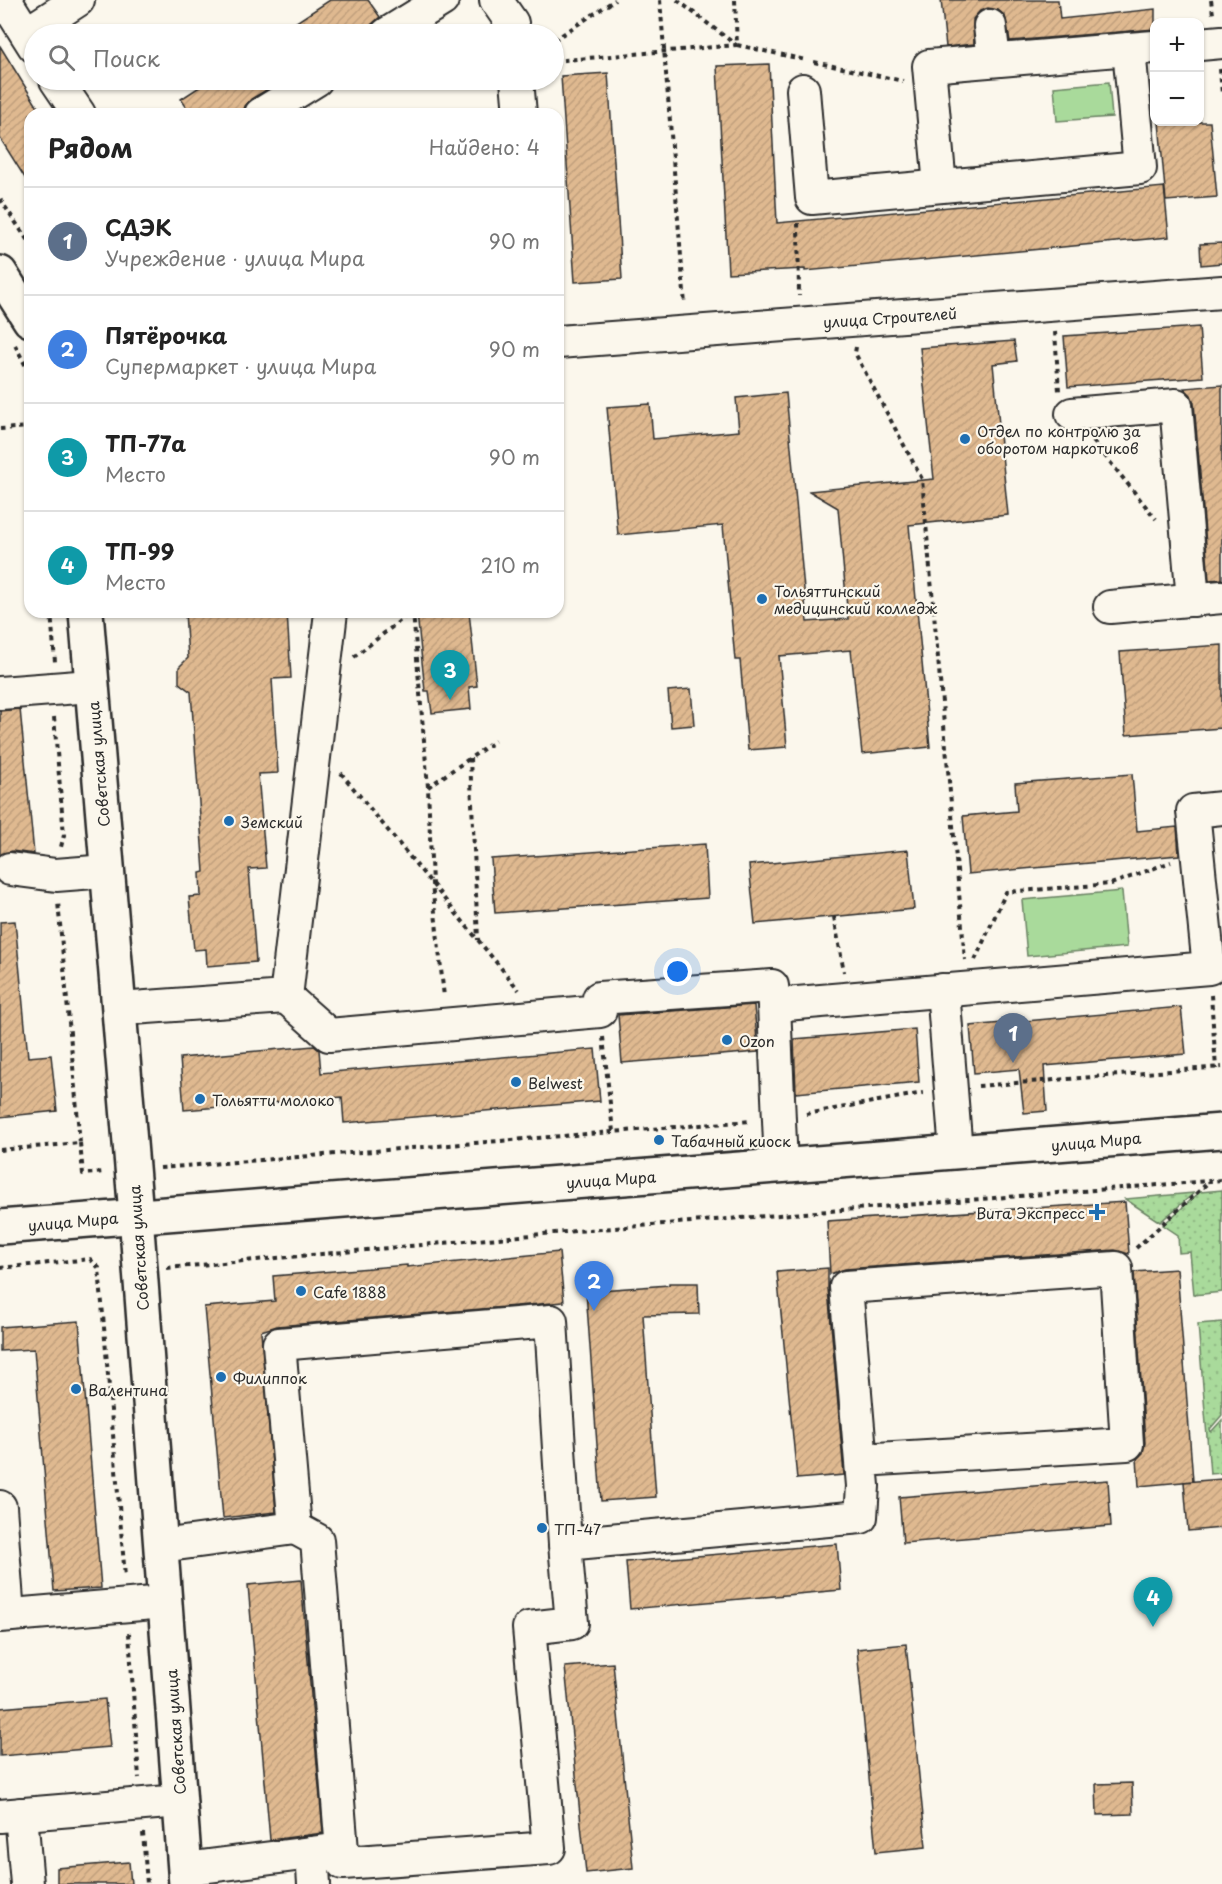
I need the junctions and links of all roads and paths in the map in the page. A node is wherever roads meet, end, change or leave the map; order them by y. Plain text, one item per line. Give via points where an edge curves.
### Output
1 (78, 0) edge
2 (442, 0) edge
3 (496, 0) edge
4 (615, 0) edge
5 (660, 0) edge
6 (677, 0) edge
7 (735, 0) edge
8 (403, 24) edge
9 (512, 24) edge
10 (990, 26) dead end
11 (17, 27) edge
12 (564, 33) edge
13 (1222, 42) edge
14 (1204, 44) edge
15 (737, 45) junction
16 (1142, 48) edge
17 (664, 52) junction
18 (564, 60) edge
19 (994, 60) junction
20 (931, 87) junction
21 (62, 90) edge
22 (300, 90) edge
23 (518, 90) edge
24 (803, 90) dead end
25 (74, 108) edge
26 (271, 108) edge
27 (519, 108) edge
28 (940, 186) junction
29 (812, 198) junction
30 (0, 199) edge
31 (24, 235) edge
32 (0, 273) edge
33 (1222, 292) edge
34 (799, 300) dead end
35 (24, 311) edge
36 (1055, 327) dead end
37 (687, 332) junction
38 (857, 341) dead end
39 (564, 342) edge
40 (1072, 414) junction
41 (24, 427) edge
42 (0, 429) edge
43 (1161, 525) dead end
44 (1208, 599) edge
45 (1110, 607) dead end
46 (52, 618) edge
47 (86, 618) edge
48 (330, 618) edge
49 (404, 618) edge
50 (413, 618) edge
51 (323, 681) junction
52 (91, 686) junction
53 (52, 689) junction
54 (0, 693) edge
55 (495, 741) dead end
56 (316, 743) junction
57 (470, 758) junction
58 (428, 787) junction
59 (1222, 808) edge
60 (1197, 853) junction
61 (10, 869) dead end
62 (107, 871) junction
63 (56, 875) junction
64 (432, 884) junction
65 (834, 916) dead end
66 (478, 940) junction
67 (1209, 968) junction
68 (959, 986) junction
69 (286, 997) junction
70 (848, 998) junction
71 (774, 1005) junction
72 (119, 1009) junction
73 (600, 1011) junction
74 (540, 1017) junction
75 (447, 1025) junction
76 (1222, 1068) edge
77 (1216, 1069) junction
78 (951, 1088) junction
79 (778, 1119) junction
80 (1222, 1131) edge
81 (613, 1132) junction
82 (80, 1143) junction
83 (0, 1150) edge
84 (956, 1152) junction
85 (781, 1166) junction
86 (132, 1170) junction
87 (1222, 1180) edge
88 (1210, 1181) junction
89 (136, 1215) junction
90 (0, 1227) edge
91 (0, 1268) edge
92 (164, 1268) dead end
93 (1116, 1268) junction
94 (861, 1460) junction
95 (0, 1507) edge
96 (295, 1528) junction
97 (565, 1544) junction
98 (160, 1546) junction
99 (165, 1602) junction
100 (127, 1605) junction
101 (4, 1616) edge
102 (180, 1801) junction
103 (141, 1804) junction
104 (11, 1815) edge
105 (327, 1851) junction
106 (185, 1876) edge
107 (27, 1884) edge
108 (147, 1884) edge
109 (315, 1884) edge

1 - 11 street
2 - 8 street
3 - 9 street
4 - 12 path
5 - 17 path
6 - 15 path
7 - 15 path
10 - 19 street
13 - 14 street
15 - 17 path
15 - 20 path
16 - 19 street
16 - 28 street via 1140,168
17 - 18 path
17 - 37 path
19 - 20 street via 929,66
20 - 28 street
21 - 25 street
22 - 26 street
23 - 27 street
24 - 29 street
28 - 29 street
29 - 34 path via 798,214
30 - 31 path
32 - 35 main road
33 - 37 street, улица Строителей
36 - 40 path via 1060,400
37 - 39 street, улица Строителей
38 - 68 path via 855,353 922,479
40 - 43 path
40 - 44 street via 1176,405
41 - 42 path
44 - 45 street
46 - 53 path via 56,669
47 - 52 main road, Советская улица
48 - 51 street
49 - 51 path
50 - 58 path
51 - 56 street
52 - 53 street
52 - 62 main road, Советская улица
53 - 54 street
53 - 63 path via 64,835
55 - 57 path
56 - 64 path
56 - 69 street
57 - 58 path
57 - 66 path
58 - 64 path
59 - 60 street via 1193,811
60 - 67 street
60 - 68 path via 1111,884 1006,892
61 - 63 street
62 - 63 street
62 - 72 main road, Советская улица
63 - 82 path
64 - 66 path
64 - 75 path
65 - 70 path
66 - 74 path
67 - 68 street
67 - 77 path
68 - 70 street
68 - 78 street
69 - 72 street
69 - 75 street via 329,1035
70 - 71 street
71 - 73 street via 772,986 599,998
71 - 79 street
72 - 86 main road, Советская улица
73 - 74 street
73 - 81 path
74 - 75 street
76 - 77 path
77 - 78 path
78 - 79 path
78 - 84 street
79 - 81 path
79 - 85 street
80 - 84 main road, улица Мира
81 - 86 path
82 - 83 path
82 - 86 path via 83,1174
84 - 85 main road, улица Мира
85 - 89 main road, улица Мира
86 - 89 main road, Советская улица
87 - 88 path
88 - 92 path
88 - 93 path
89 - 90 main road, улица Мира
89 - 98 main road, Советская улица
91 - 100 path via 90,1259 99,1268
93 - 94 street via 1127,1444
93 - 94 street via 846,1287
94 - 97 street via 861,1517
95 - 101 street
96 - 97 street via 279,1344 550,1321
96 - 98 street
96 - 105 street via 317,1540
97 - 105 street via 572,1623 529,1628 549,1848 343,1863
98 - 99 main road, Советская улица
99 - 100 street
99 - 102 main road, Советская улица
100 - 101 street
100 - 103 path
102 - 103 street
102 - 106 main road, Советская улица
103 - 104 street
103 - 108 path
104 - 107 street
105 - 106 street
105 - 109 street

